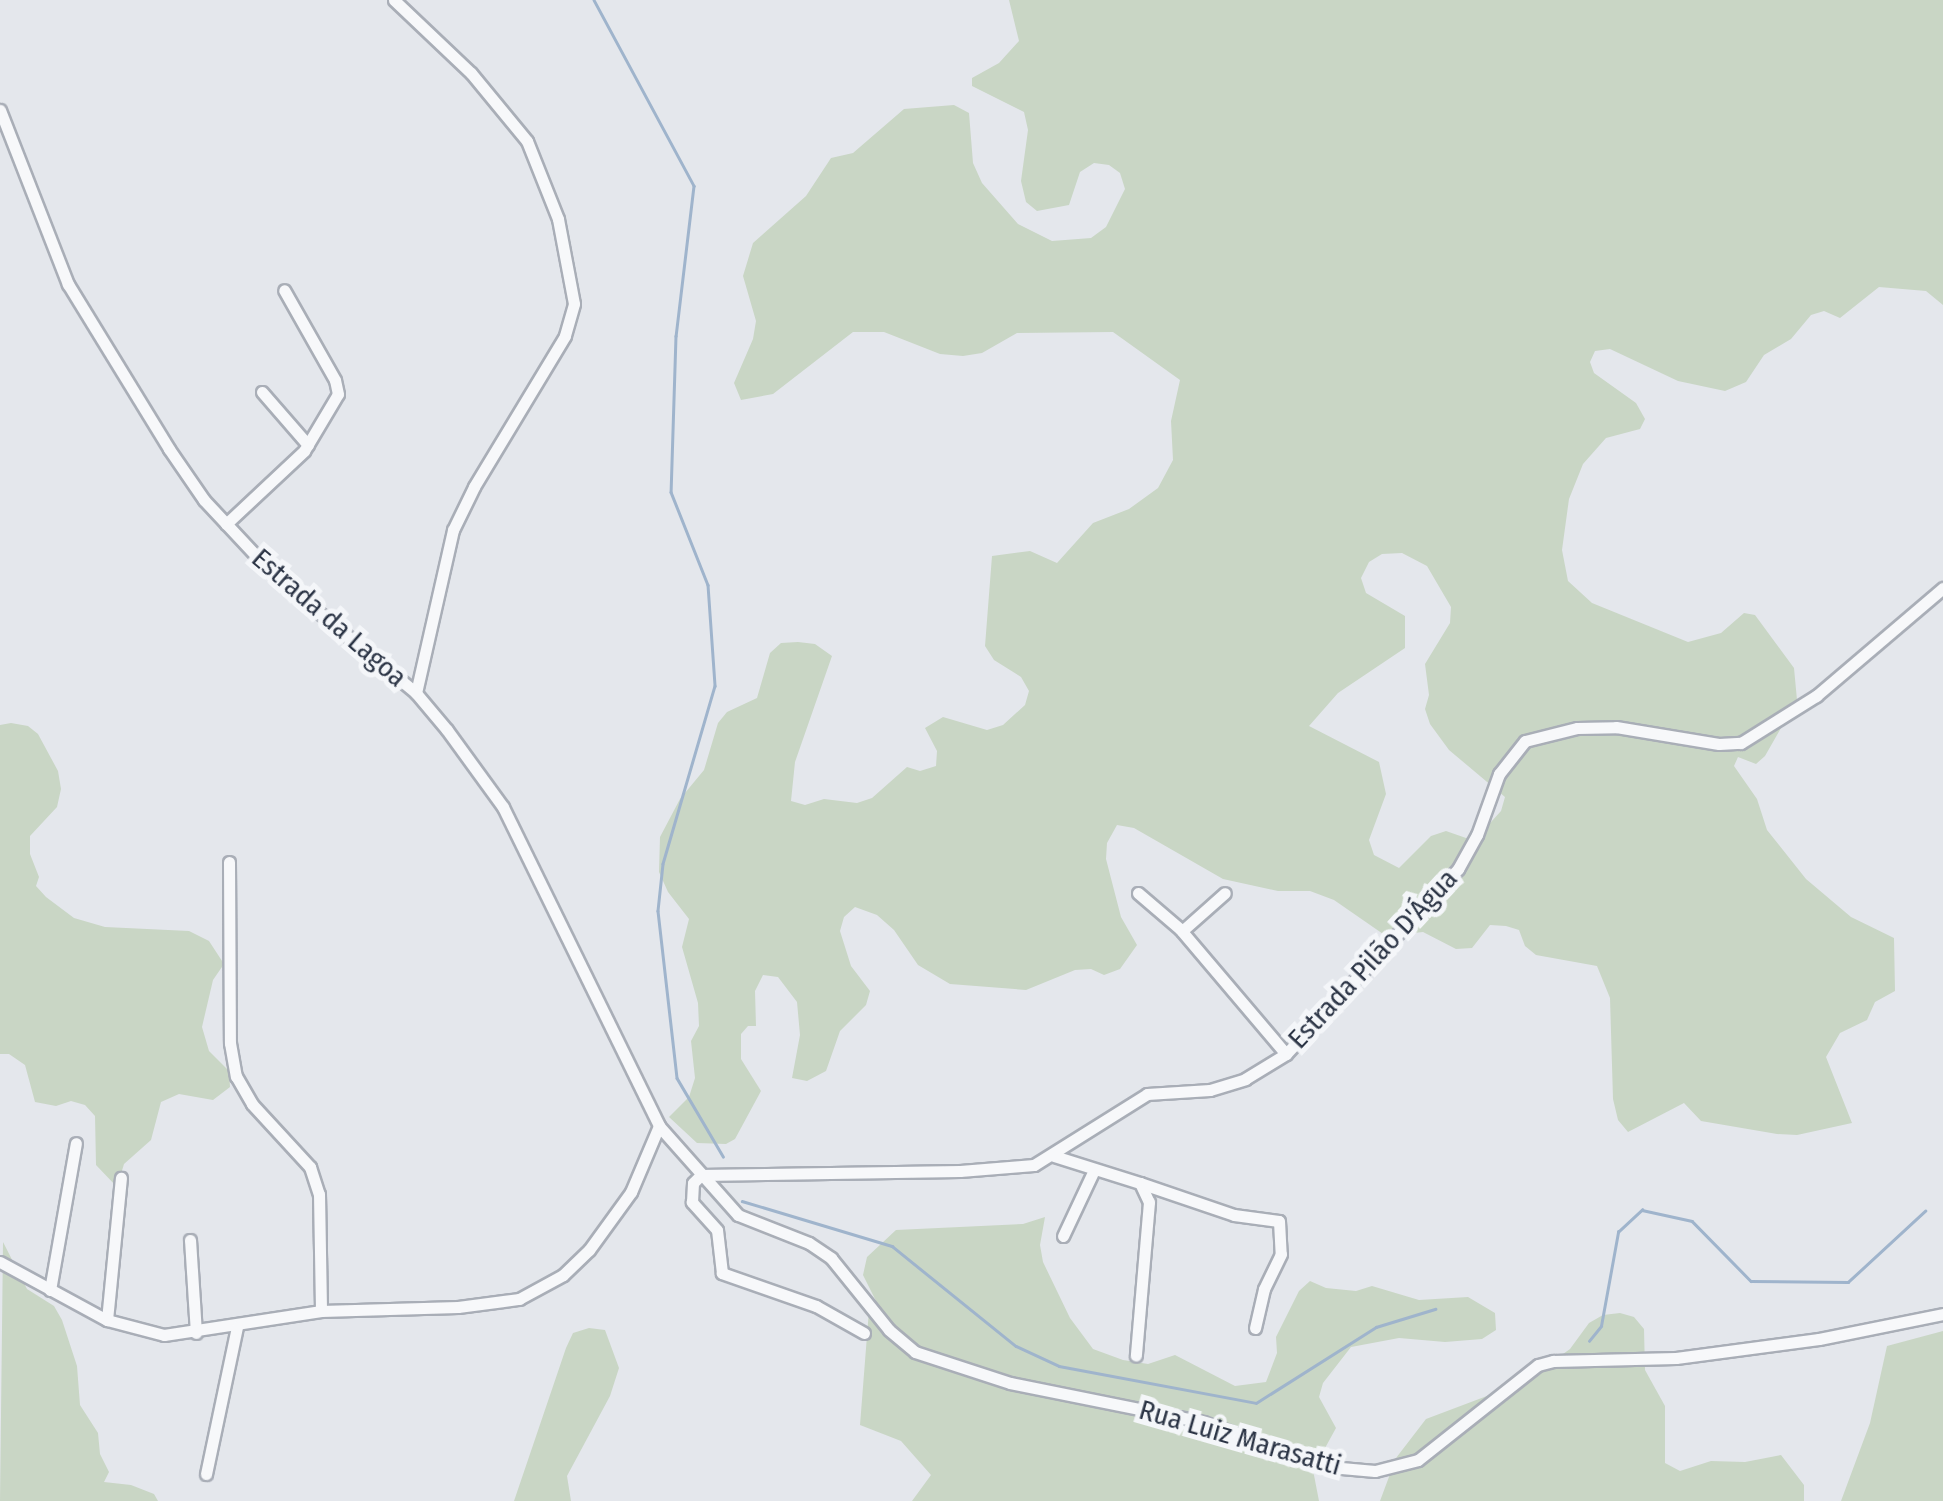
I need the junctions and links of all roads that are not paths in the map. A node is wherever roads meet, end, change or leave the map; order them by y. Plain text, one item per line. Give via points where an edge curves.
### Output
1 (394, 0) edge
2 (0, 110) edge
3 (284, 290) dead end
4 (262, 392) dead end
5 (308, 445) junction
6 (226, 524) junction
7 (1943, 588) edge
8 (416, 693) junction
9 (229, 862) dead end
10 (1138, 893) dead end
11 (1224, 894) dead end
12 (1182, 930) junction
13 (1286, 1054) junction
14 (659, 1126) junction
15 (76, 1144) dead end
16 (1054, 1156) junction
17 (1094, 1170) junction
18 (701, 1175) junction
19 (121, 1178) dead end
20 (1140, 1183) junction
21 (1063, 1236) dead end
22 (190, 1240) dead end
23 (0, 1262) edge
24 (50, 1290) junction
25 (322, 1311) junction
26 (1943, 1314) edge
27 (107, 1320) junction
28 (237, 1327) junction
29 (1255, 1328) dead end
30 (196, 1332) junction
31 (864, 1334) dead end
32 (1136, 1355) dead end
33 (206, 1474) dead end

1 - 8 street via 471,73 527,141 558,219 574,304 565,336 453,530
2 - 6 street, Estrada da Lagoa via 68,284 169,449
3 - 5 street via 339,388
4 - 5 street
5 - 6 street
6 - 8 street, Estrada da Lagoa via 276,577
7 - 13 street, Estrada Pilão D'Água via 1816,696 1740,743 1616,728 1576,728 1524,741 1499,774 1464,861
8 - 14 street, Estrada da Lagoa via 503,808
9 - 25 street via 236,1076 252,1104 310,1167 319,1194
10 - 12 street
11 - 12 street
12 - 13 street
13 - 16 street, Estrada Pilão D'Água via 1227,1087 1158,1090 1133,1100
14 - 18 street, Rua Luiz Marasatti
14 - 25 street via 631,1192 609,1224 589,1250 538,1291 496,1304
15 - 24 street
16 - 17 street
16 - 18 street, Estrada Pilão D'Água via 1014,1168 960,1172
17 - 20 street
17 - 21 street
18 - 26 street, Rua Luiz Marasatti via 738,1215 822,1250 901,1343 932,1360 1010,1383 1203,1422 1354,1471 1418,1460 1553,1361 1676,1358
18 - 31 street via 692,1183 692,1202 714,1222 722,1273 816,1306
19 - 27 street
20 - 29 street via 1244,1218 1279,1221 1282,1254 1264,1288
20 - 32 street via 1150,1212
22 - 30 street
23 - 24 street
24 - 27 street
25 - 28 street
27 - 30 street via 164,1335
28 - 30 street
28 - 33 street

